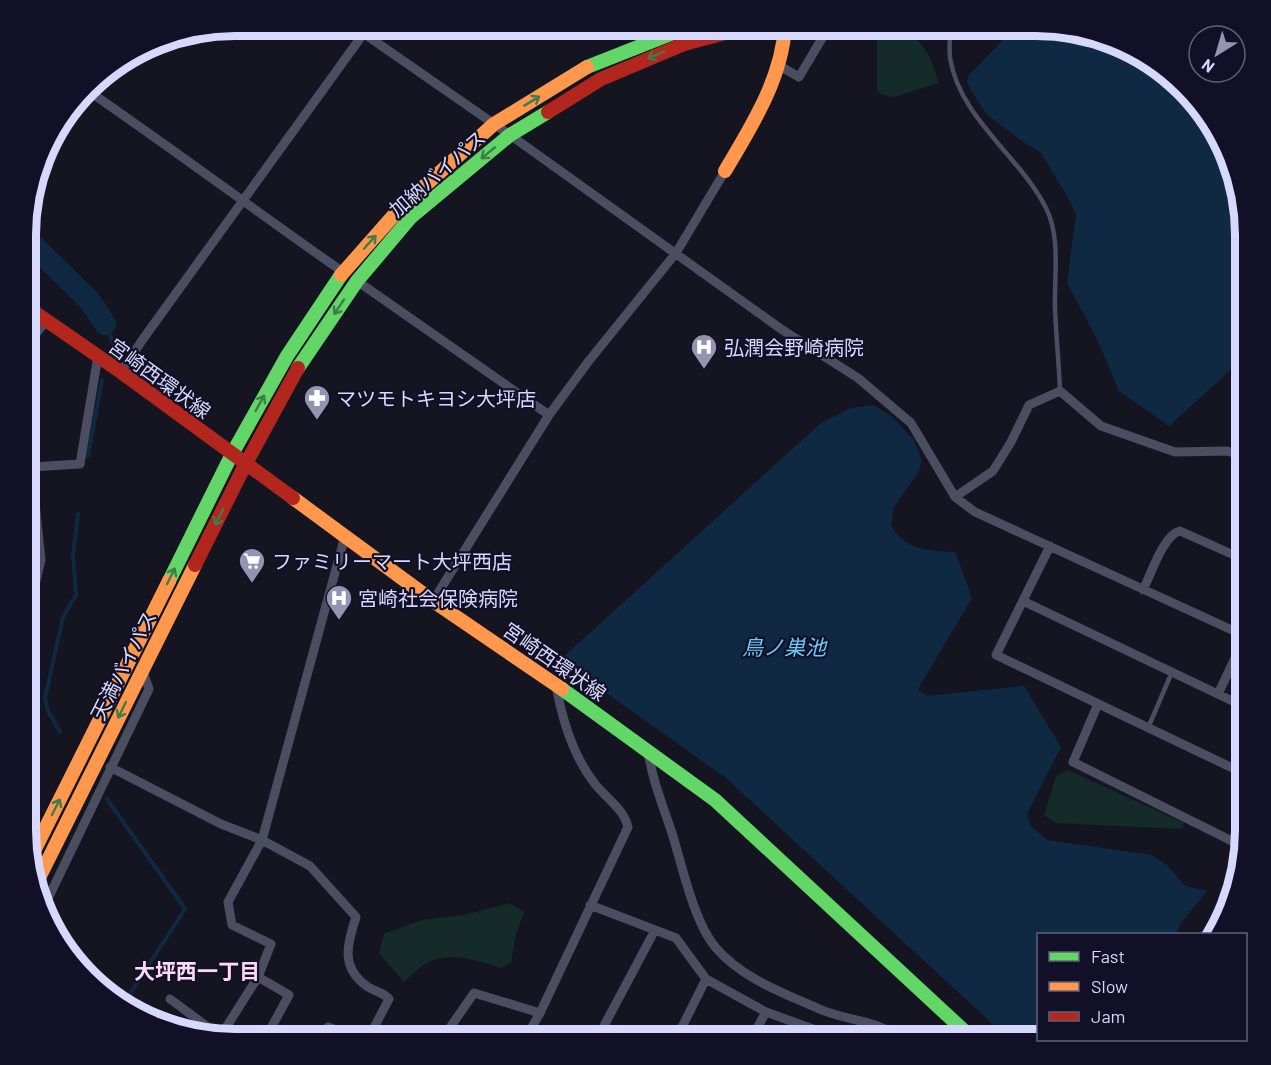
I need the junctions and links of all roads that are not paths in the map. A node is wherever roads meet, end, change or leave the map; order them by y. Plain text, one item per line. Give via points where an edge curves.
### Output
1 (363, 36) edge
2 (375, 36) edge
3 (660, 36) edge
4 (714, 36) edge
5 (783, 36) edge
6 (823, 36) edge
7 (950, 36) edge
8 (778, 65) junction
9 (94, 95) edge
10 (494, 124) junction
11 (510, 135) junction
12 (725, 171) joint
13 (243, 202) junction
14 (676, 253) junction
15 (343, 272) junction
16 (357, 281) junction
17 (36, 314) edge
18 (46, 321) junction
19 (36, 334) edge
20 (98, 356) junction
21 (121, 372) junction
22 (1060, 391) junction
23 (549, 416) junction
24 (1235, 453) edge
25 (232, 454) junction
26 (246, 465) junction
27 (36, 466) edge
28 (956, 497) junction
29 (36, 513) edge
30 (345, 536) junction
31 (1050, 546) junction
32 (1235, 556) edge
33 (36, 560) edge
34 (41, 560) junction
35 (36, 573) edge
36 (1143, 590) junction
37 (433, 600) junction
38 (1023, 601) junction
39 (1235, 632) edge
40 (1235, 658) edge
41 (142, 670) junction
42 (1172, 672) junction
43 (556, 685) junction
44 (1218, 694) junction
45 (1235, 702) edge
46 (1098, 704) junction
47 (1148, 728) junction
48 (648, 751) junction
49 (110, 768) junction
50 (1235, 769) edge
51 (262, 840) junction
52 (1234, 842) edge
53 (37, 847) edge
54 (41, 874) edge
55 (48, 898) edge
56 (590, 905) junction
57 (655, 930) junction
58 (258, 977) junction
59 (706, 979) junction
60 (170, 999) dead end
61 (766, 1012) junction
62 (540, 1013) junction
63 (206, 1027) edge
64 (328, 1027) dead end
65 (225, 1029) edge
66 (271, 1029) edge
67 (333, 1029) edge
68 (374, 1029) edge
69 (449, 1029) edge
70 (531, 1029) edge
71 (602, 1029) edge
72 (681, 1029) edge
73 (757, 1029) edge
74 (805, 1029) edge
75 (889, 1029) edge
76 (962, 1029) edge

1 - 13 street
2 - 10 street
10 -> 3 main road, 加納バイパス via 593,64
4 -> 11 main road, 加納バイパス via 684,44 601,79
5 - 8 main road
6 - 8 street via 799,77
7 - 22 lane via 950,57 957,81 972,110 1033,189 1046,209 1054,233
8 - 12 main road via 759,113
9 - 13 street
10 - 11 street
15 -> 10 main road, 加納バイパス via 402,206
11 - 14 street
11 -> 16 main road, 加納バイパス via 411,217
12 - 14 street
13 - 15 street
13 - 21 street
14 - 23 street
14 - 28 street via 858,378 911,423
25 -> 15 main road, 加納バイパス via 286,356
16 - 23 street
16 -> 26 main road, 加納バイパス via 299,366
17 - 18 main road, 宮崎西環状線
18 - 19 street
18 - 20 main road, 宮崎西環状線
20 - 21 main road, 宮崎西環状線
20 - 27 street via 80,464
21 - 25 main road, 宮崎西環状線
22 - 24 street via 1101,426 1175,452
22 - 28 street via 1029,405 993,471
23 - 37 street
25 - 26 main road, 宮崎西環状線
53 -> 25 main road, 天満バイパス
26 - 30 main road, 宮崎西環状線
26 -> 41 main road, 天満バイパス
28 - 31 street via 975,512
29 - 34 street
30 - 37 main road, 宮崎西環状線
30 - 51 street
31 - 36 street
31 - 38 street
32 - 36 street via 1180,531 1174,532
33 - 34 street
34 - 35 street
36 - 39 street
37 - 43 main road, 宮崎西環状線
38 - 42 street
38 - 46 street via 996,656
40 - 44 street
41 - 49 street via 149,689
41 -> 54 main road, 天満バイパス
42 - 44 street
42 - 47 lane
43 - 48 main road, 宮崎西環状線
43 - 56 street via 560,709 576,752 594,783 626,817 628,827
44 - 45 street
46 - 47 street
46 - 52 street via 1073,762
47 - 50 street
48 - 75 street via 650,770 684,876 705,930 716,947 735,966 763,983 820,1010
48 - 76 main road, 宮崎西環状線 via 715,800
49 - 51 street via 221,824
49 - 55 street
51 - 58 street via 228,902 232,925 270,944
51 - 68 street via 310,866 356,917 347,943 348,961 356,975 389,999
56 - 57 street
56 - 62 street
57 - 59 street via 676,938
57 - 71 street
58 - 65 street
58 - 66 street via 289,995
59 - 61 street
59 - 72 street
60 - 63 street
61 - 73 street
61 - 74 street
62 - 69 street via 474,993
62 - 70 street
64 - 67 street

